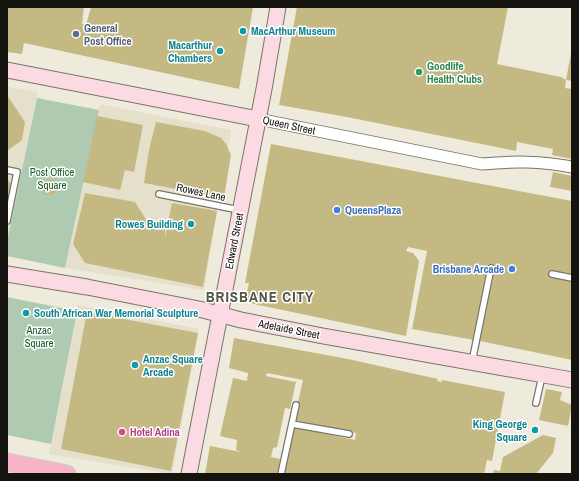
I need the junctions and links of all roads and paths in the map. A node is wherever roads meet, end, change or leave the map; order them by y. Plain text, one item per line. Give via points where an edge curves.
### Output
1 (278, 7) edge
2 (7, 70) edge
3 (258, 119) junction
4 (572, 167) edge
5 (7, 170) edge
6 (159, 194) dead end
7 (240, 210) junction
8 (7, 221) edge
9 (491, 268) dead end
10 (7, 274) edge
11 (552, 274) dead end
12 (572, 278) edge
13 (219, 314) junction
14 (472, 362) junction
15 (542, 374) junction
16 (572, 380) edge
17 (536, 404) dead end
18 (296, 405) dead end
19 (292, 424) junction
20 (349, 434) dead end
21 (7, 462) edge
22 (67, 474) edge
23 (189, 474) edge
24 (281, 474) edge

1 - 3 street, Edward Street
2 - 3 street, Queen Street
3 - 4 street, Queen Street via 482,164 518,161
3 - 7 street, Edward Street
5 - 8 lane via 17,172
6 - 7 lane, Rowes Lane
7 - 13 street, Edward Street
9 - 14 lane
10 - 13 street, Adelaide Street via 87,287
11 - 12 lane
13 - 14 street, Adelaide Street via 323,336
13 - 23 street, Edward Street
14 - 15 street, Adelaide Street
15 - 16 street, Adelaide Street
15 - 17 lane
18 - 19 lane
19 - 20 lane
19 - 24 lane
21 - 22 main road

